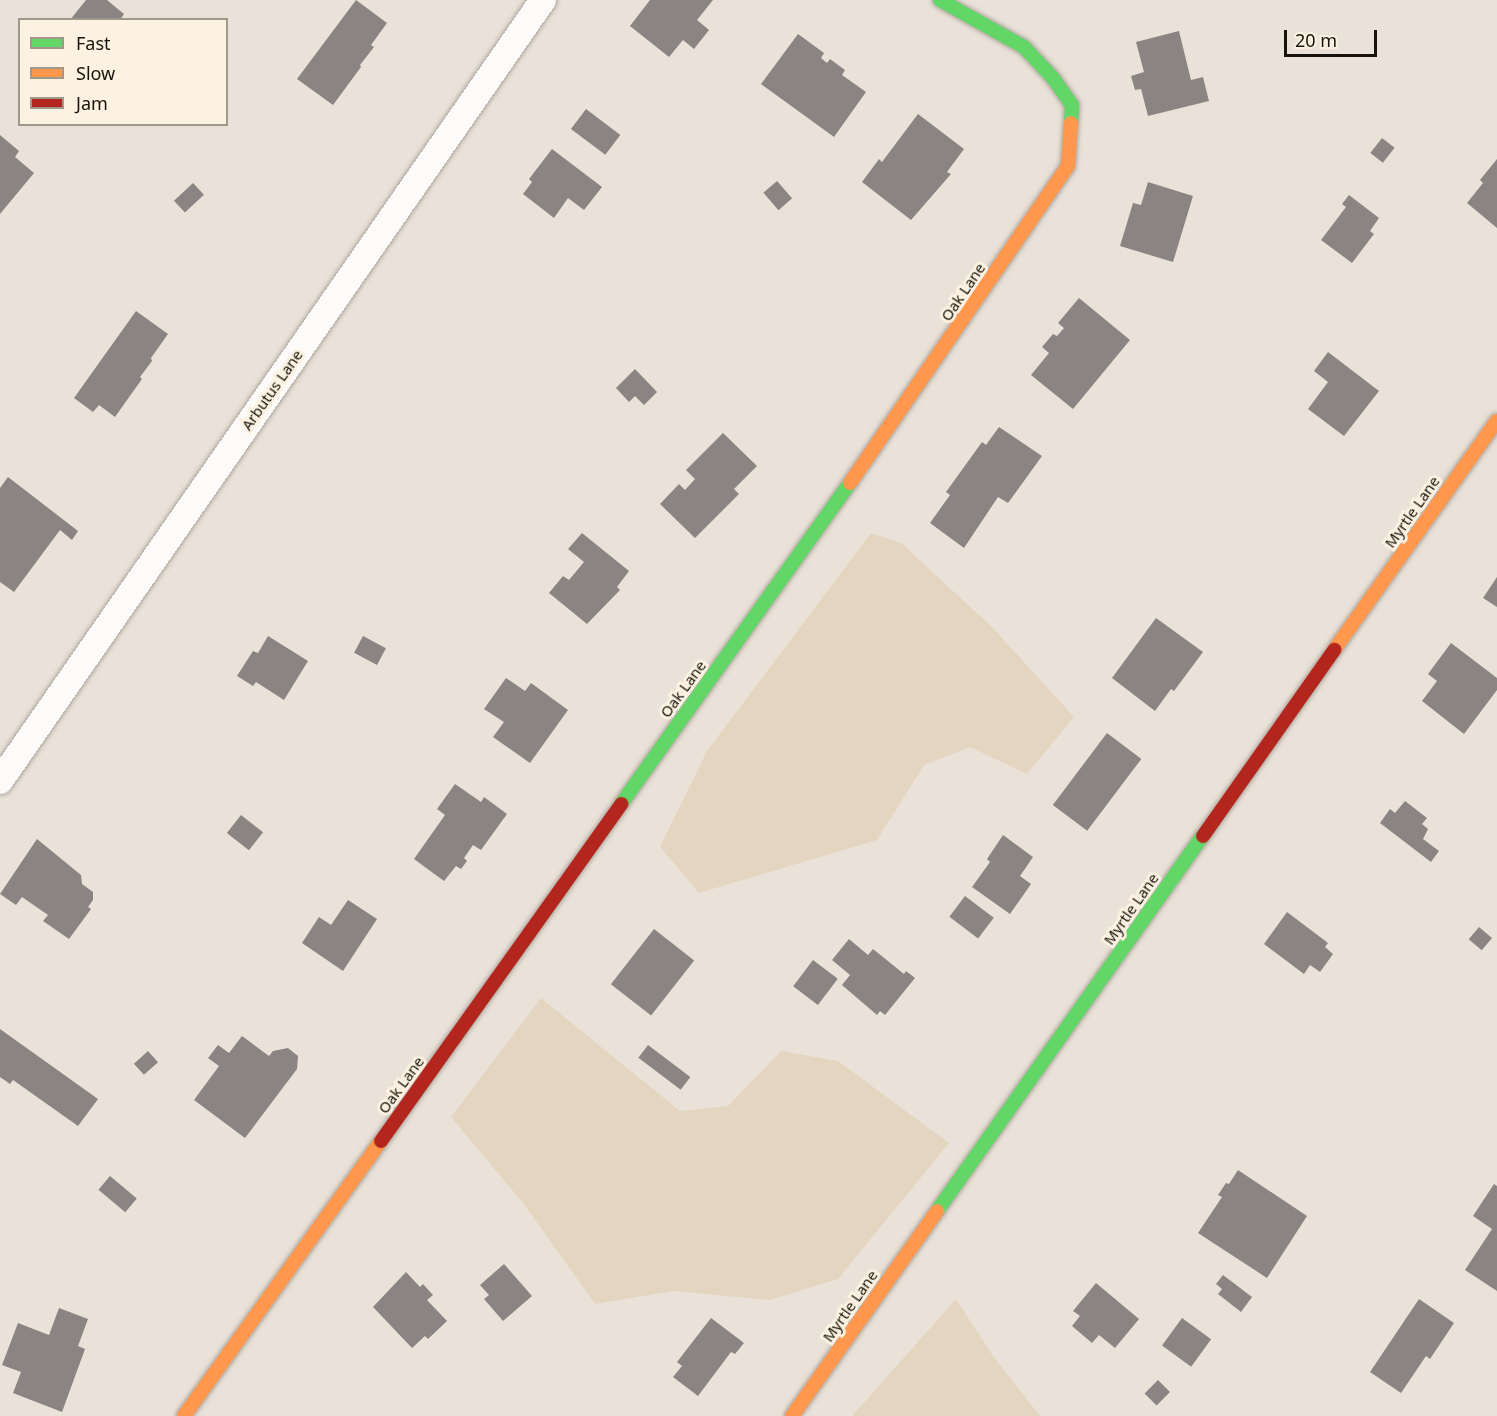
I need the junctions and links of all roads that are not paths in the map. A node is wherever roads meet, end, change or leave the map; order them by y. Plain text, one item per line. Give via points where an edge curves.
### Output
1 (543, 0) edge
2 (940, 0) edge
3 (1497, 421) edge
4 (0, 781) edge
5 (184, 1416) edge
6 (792, 1416) edge

1 - 4 street, Arbutus Lane
2 - 5 street, Oak Lane via 1024,48 1053,78 1072,105 1068,166 853,479
3 - 6 street, Myrtle Lane

